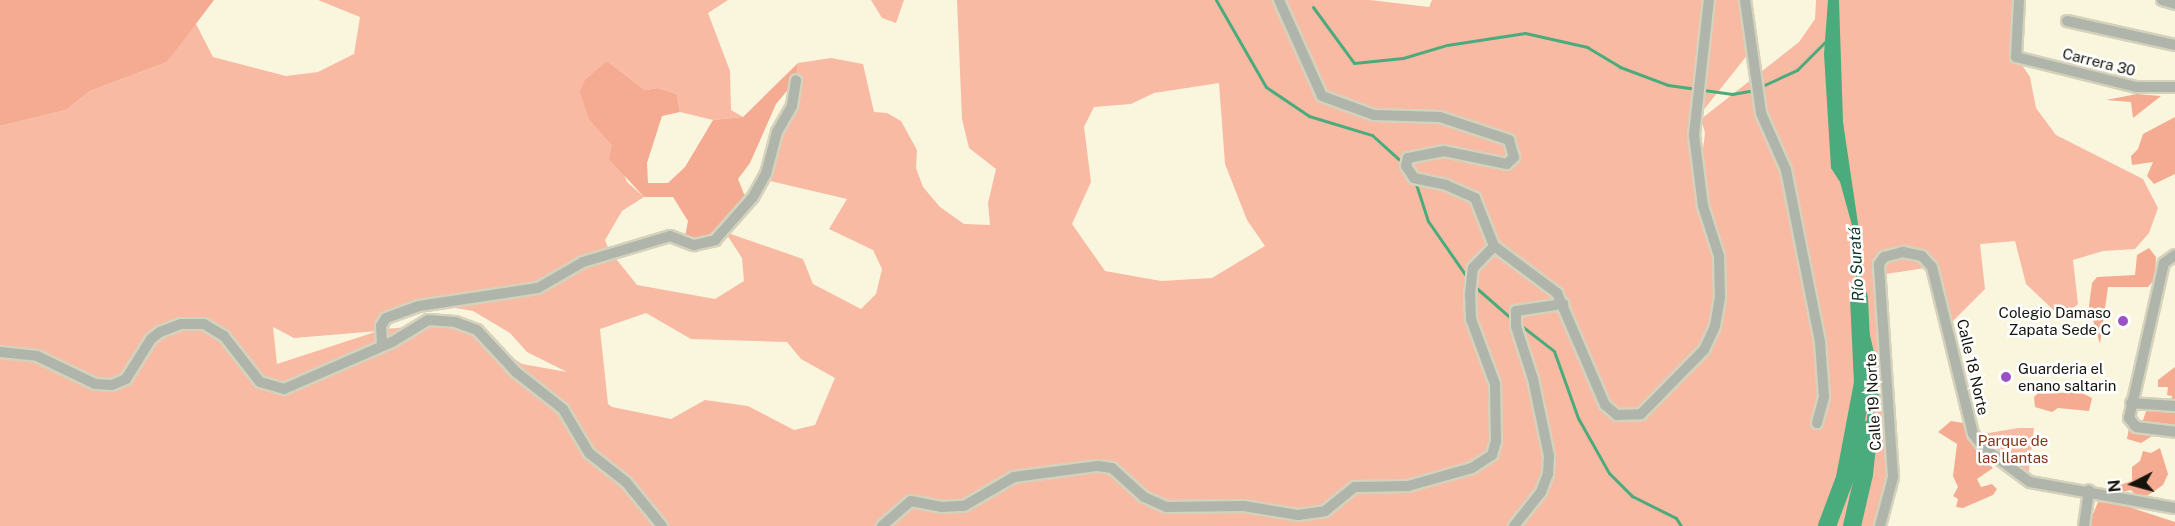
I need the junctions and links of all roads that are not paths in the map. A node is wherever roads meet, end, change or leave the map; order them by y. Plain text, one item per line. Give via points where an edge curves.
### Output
1 (1279, 0) edge
2 (1709, 0) edge
3 (1745, 0) edge
4 (2019, 0) edge
5 (2162, 0) edge
6 (2175, 4) edge
7 (2067, 21) dead end
8 (2175, 45) edge
9 (796, 80) dead end
10 (2175, 87) edge
11 (1494, 246) junction
12 (2175, 255) edge
13 (1878, 275) joint
14 (1563, 304) junction
15 (382, 344) junction
16 (0, 352) edge
17 (2131, 403) junction
18 (2175, 406) edge
19 (1816, 423) dead end
20 (2175, 432) edge
21 (2089, 490) junction
22 (2175, 508) edge
23 (662, 526) edge
24 (882, 526) edge
25 (1514, 526) edge
26 (1880, 526) edge
27 (2084, 526) edge

1 - 11 street via 1322,96 1374,115 1440,117 1509,140 1514,157 1507,165 1444,151 1408,158 1406,166 1414,178 1446,185 1475,198
2 - 14 street via 1694,135 1701,196 1720,266 1720,297 1710,340 1651,407 1641,414 1617,415 1598,395
3 - 19 street via 1761,113 1786,170 1820,342 1824,397
4 - 10 street, Carrera 30 via 2016,57 2136,87
5 - 6 street
7 - 8 street
9 - 15 street via 792,106 777,132 766,174 753,197 715,240 694,245 670,236 583,262 557,280 528,291 419,306 386,318 381,326
11 - 14 street via 1557,293
11 - 24 street via 1473,268 1470,302 1471,319 1495,384 1496,441 1492,455 1472,468 1408,486 1355,487 1325,511 1298,515 1244,506 1166,507 1144,497 1112,468 1098,466 1014,477 964,506 942,507 911,501
12 - 17 street via 2163,263
13 - 21 street, Calle 18 Norte via 1884,257 1903,252 1922,256 1932,267 1973,434 1984,448 2030,482
13 - 26 street, Calle 19 Norte via 1893,477
14 - 25 street via 1523,307 1516,322 1549,456 1545,484
15 - 16 street via 292,387 277,389 260,382 224,336 204,324 181,324 160,332 150,339 126,379 112,385 95,384 37,356
15 - 23 street via 428,320 455,321 477,330 516,372 563,408 589,453 626,482
17 - 18 street
17 - 20 street via 2129,418 2133,426
21 - 22 street, Calle 18 Norte via 2130,503
21 - 27 street

